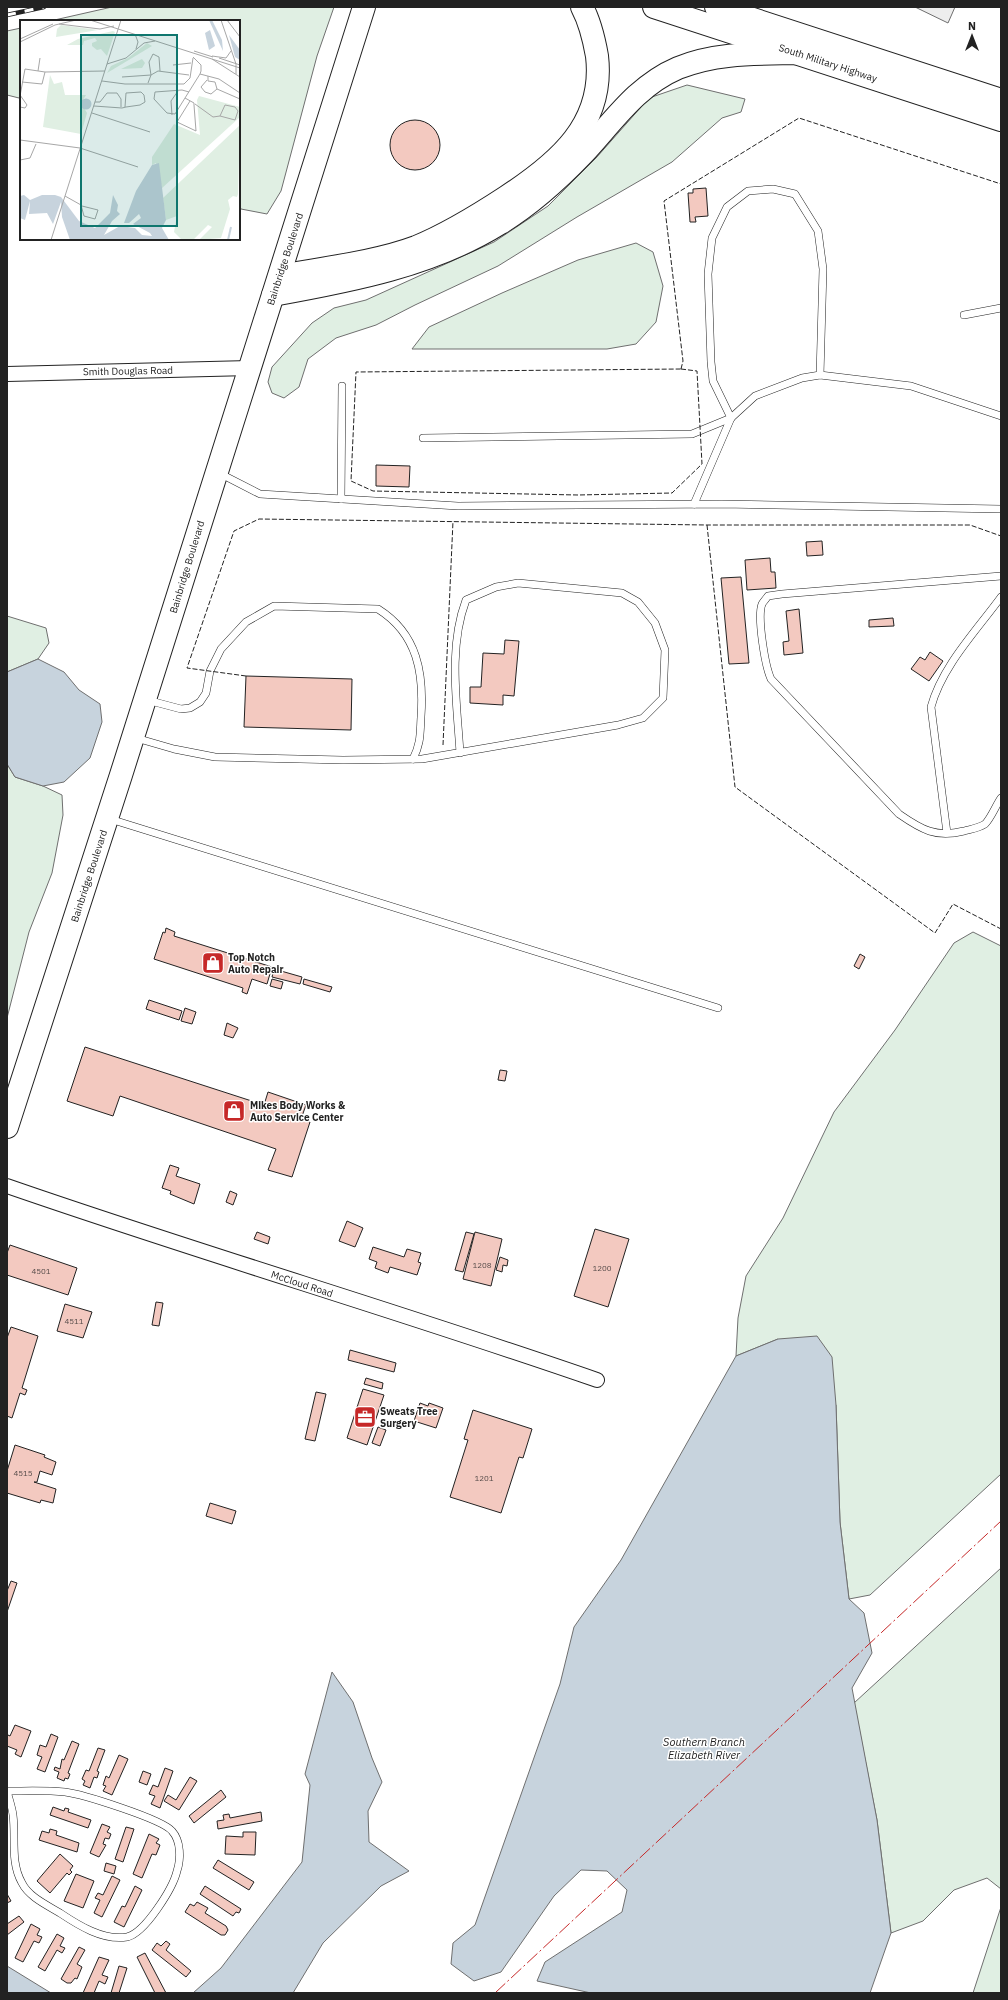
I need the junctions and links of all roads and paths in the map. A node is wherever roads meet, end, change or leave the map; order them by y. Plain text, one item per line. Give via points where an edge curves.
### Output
1 (364, 7) edge
2 (582, 7) edge
3 (654, 7) edge
4 (716, 7) edge
5 (800, 53) junction
6 (1001, 100) edge
7 (1001, 120) edge
8 (277, 286) junction
9 (1001, 308) edge
10 (964, 316) dead end
11 (250, 368) junction
12 (7, 374) edge
13 (820, 375) junction
14 (342, 386) dead end
15 (1001, 416) edge
16 (730, 418) junction
17 (423, 438) dead end
18 (217, 472) junction
19 (341, 499) junction
20 (694, 504) junction
21 (1001, 509) edge
22 (1001, 576) edge
23 (1001, 597) edge
24 (145, 699) junction
25 (134, 737) junction
26 (460, 753) junction
27 (413, 759) junction
28 (1001, 798) edge
29 (108, 818) junction
30 (947, 834) junction
31 (718, 1008) dead end
32 (7, 1127) edge
33 (7, 1186) edge
34 (597, 1380) dead end
35 (7, 1791) edge

1 - 8 main road, Bainbridge Boulevard
2 - 8 main road via 594,38 598,82 594,102 585,123 573,142 552,164 491,208 416,247 355,262
3 - 5 main road, South Military Highway
4 - 6 main road, South Military Highway
5 - 7 main road, South Military Highway
5 - 8 main road via 735,54 679,68 659,78 636,95 582,155 535,198 500,224 468,240 398,268 352,281
8 - 11 main road, Bainbridge Boulevard
9 - 10 lane
11 - 12 street, Smith Douglas Road
11 - 18 main road, Bainbridge Boulevard
13 - 15 lane via 911,386
13 - 16 lane via 802,378 755,396
13 - 16 lane via 823,269 818,231 795,194 772,188 748,191 727,207 712,238 708,274 713,382
14 - 19 lane
16 - 17 lane via 692,434
16 - 20 lane
18 - 19 lane via 260,494
18 - 24 main road, Bainbridge Boulevard
19 - 20 lane via 458,506
20 - 21 lane
22 - 30 lane via 782,594 768,596 762,604 761,618 767,670 772,679 899,814 921,829
23 - 30 lane via 943,676 935,692 932,706
24 - 25 main road, Bainbridge Boulevard
24 - 27 lane via 181,709 190,708 200,702 206,693 210,671 221,649 246,622 274,606 378,609 393,618 407,637 420,668 423,694 420,745
25 - 27 lane via 174,749 215,757
25 - 29 main road, Bainbridge Boulevard
26 - 26 lane via 618,725 643,718 663,698 665,650 655,623 638,602 622,593 518,583 496,587 466,600 460,616 455,661
26 - 27 lane
28 - 30 lane via 985,824 974,829
29 - 31 lane
29 - 32 main road, Bainbridge Boulevard
33 - 34 street, McCloud Road via 240,1264 467,1335
35 - 35 lane via 13,1814 16,1868 22,1884 31,1894 81,1927 99,1933 128,1937 140,1929 166,1896 178,1871 179,1845 172,1830 152,1819 66,1792

